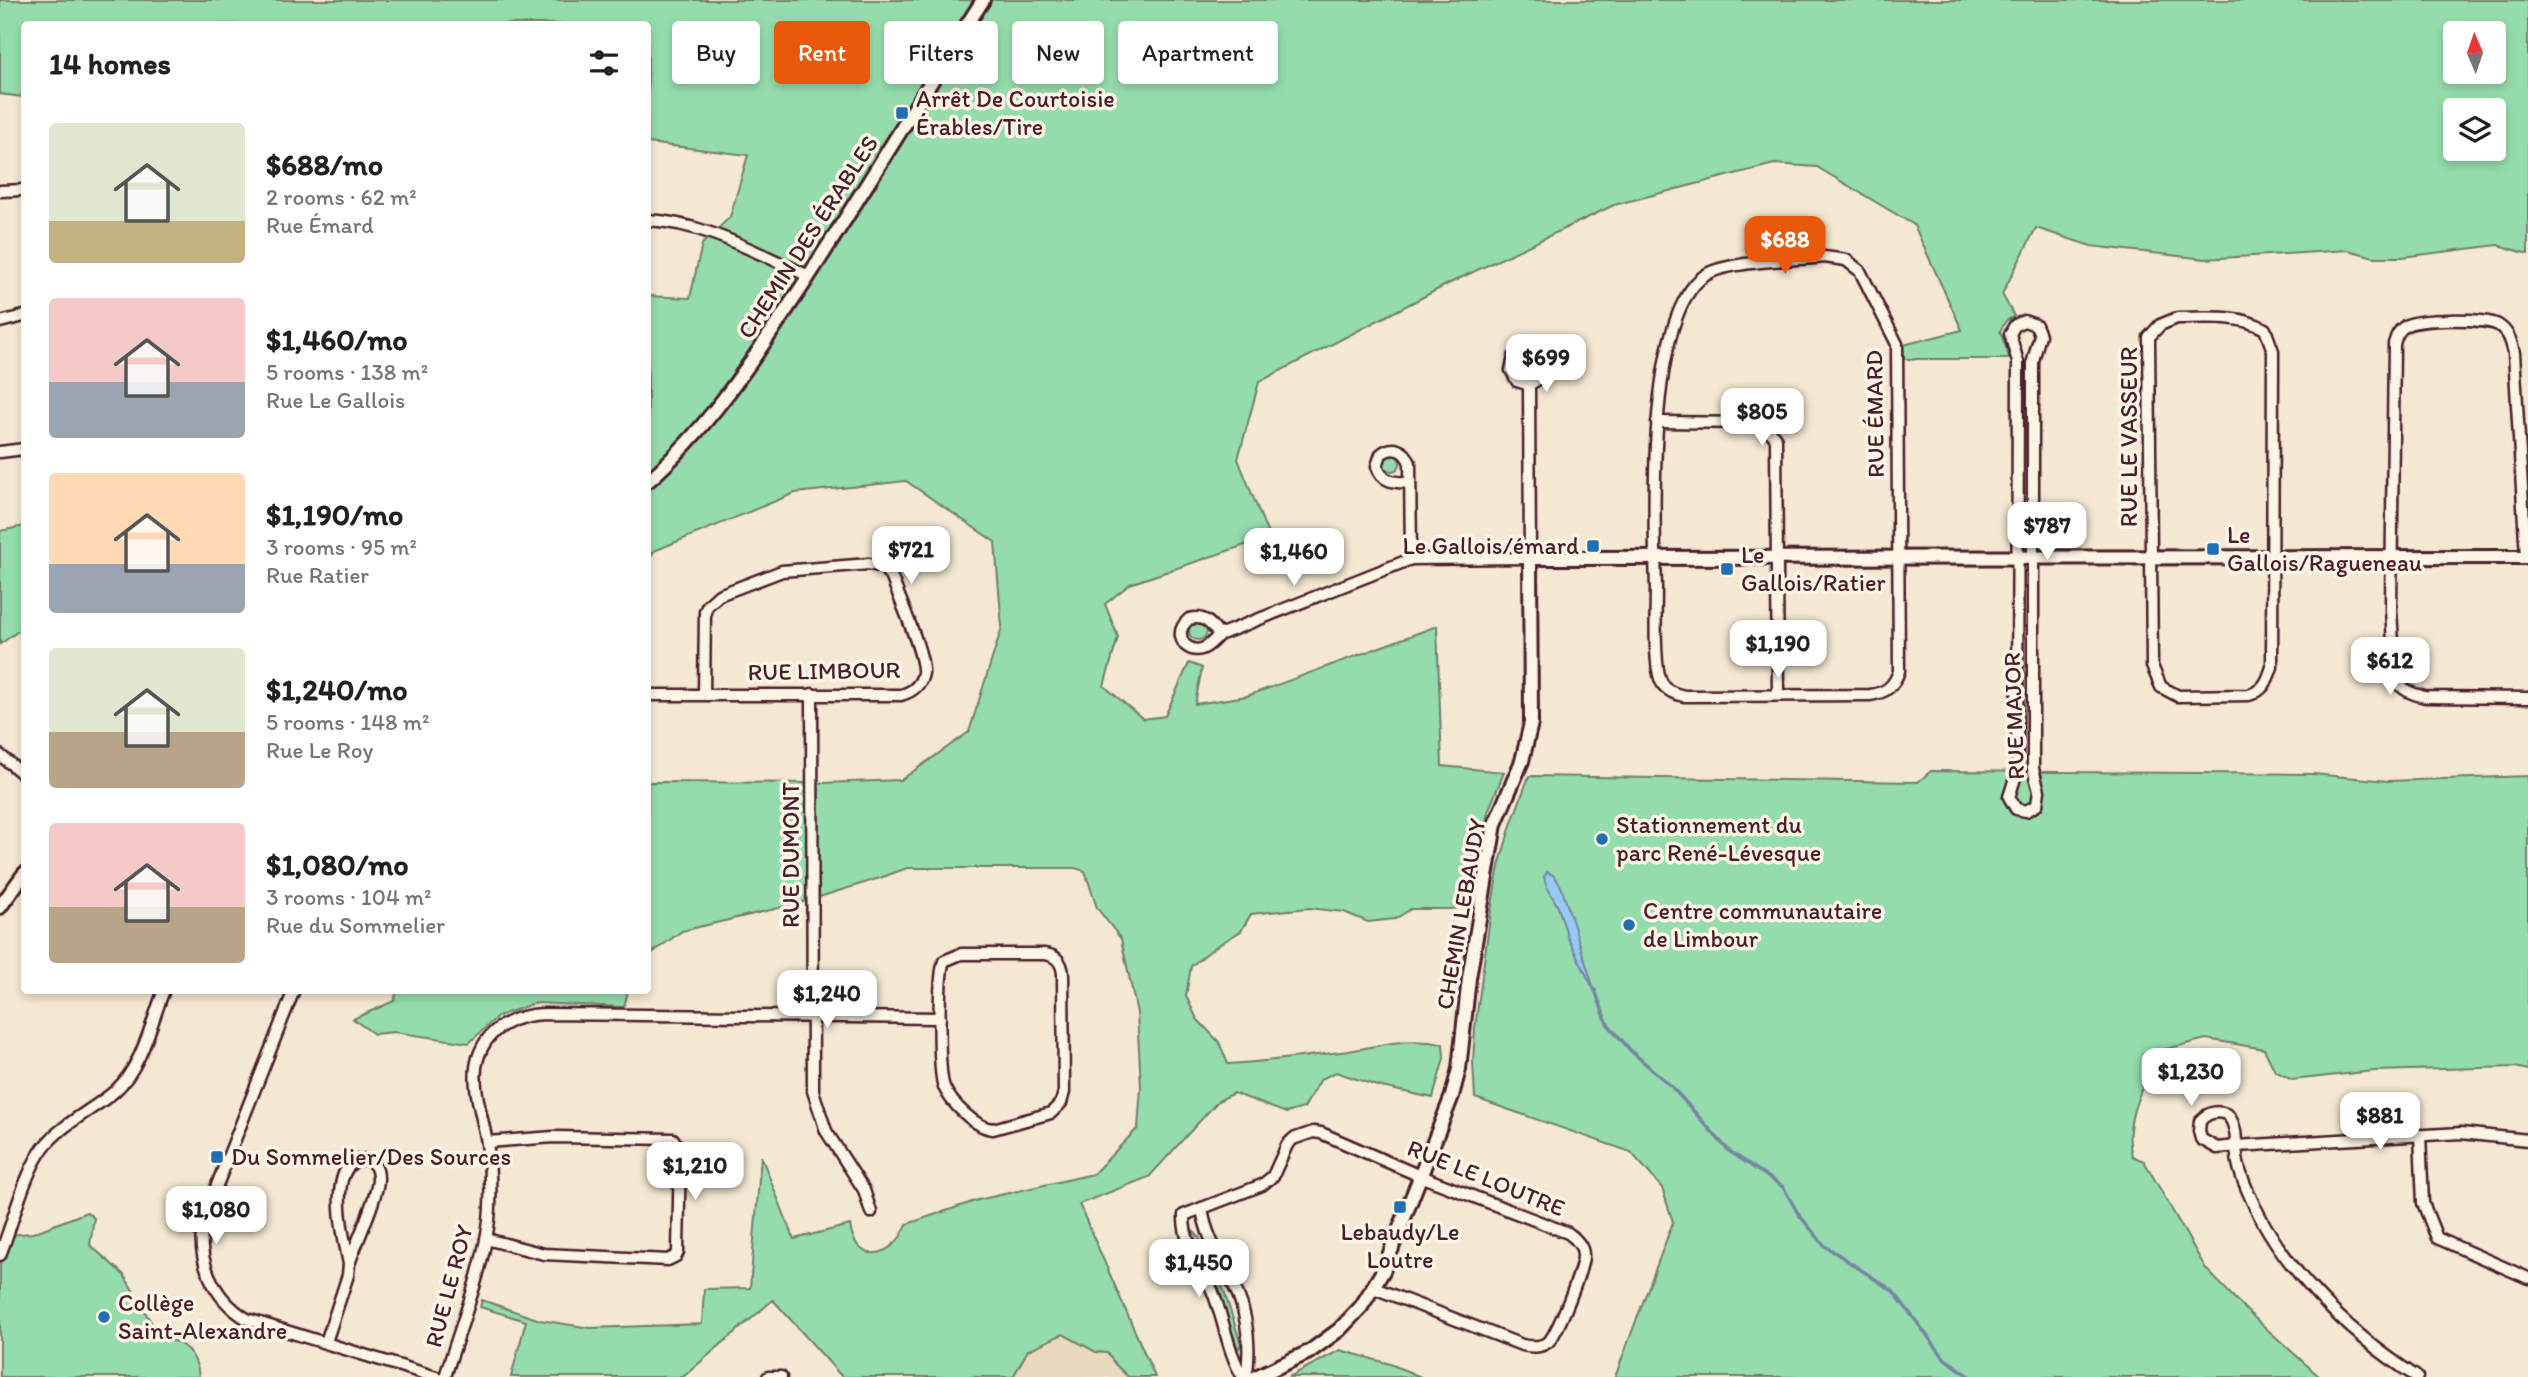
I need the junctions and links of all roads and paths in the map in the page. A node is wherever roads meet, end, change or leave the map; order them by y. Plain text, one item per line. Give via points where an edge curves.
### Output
1 (984, 0) edge
2 (21, 190) edge
3 (0, 191) edge
4 (651, 220) edge
5 (809, 276) junction
6 (21, 317) edge
7 (0, 322) edge
8 (1529, 385) dead end
9 (1657, 422) junction
10 (21, 449) edge
11 (0, 452) edge
12 (651, 478) edge
13 (1410, 483) dead end
14 (2527, 557) edge
15 (1530, 558) junction
16 (1656, 558) junction
17 (1898, 558) junction
18 (2150, 558) junction
19 (2272, 558) junction
20 (2392, 558) junction
21 (1410, 559) junction
22 (1776, 559) junction
23 (2017, 559) junction
24 (2032, 559) junction
25 (1219, 635) dead end
26 (704, 694) junction
27 (812, 694) junction
28 (651, 695) edge
29 (1778, 695) junction
30 (2528, 698) edge
31 (0, 755) edge
32 (21, 772) edge
33 (21, 878) edge
34 (0, 907) edge
35 (162, 994) edge
36 (292, 994) edge
37 (812, 1018) junction
38 (940, 1018) junction
39 (2420, 1135) junction
40 (2528, 1140) edge
41 (487, 1142) junction
42 (2236, 1146) junction
43 (1420, 1176) junction
44 (1202, 1208) junction
45 (871, 1212) dead end
46 (486, 1239) junction
47 (0, 1255) edge
48 (349, 1264) junction
49 (2528, 1278) edge
50 (1374, 1288) junction
51 (326, 1342) junction
52 (436, 1377) edge
53 (445, 1377) edge
54 (768, 1377) edge
55 (781, 1377) edge
56 (1245, 1377) edge
57 (1256, 1377) edge
58 (2417, 1377) edge

1 - 5 street, CHEMIN DES ÉRABLES
2 - 3 street
4 - 5 street via 704,229
5 - 12 street, CHEMIN DES ÉRABLES via 742,377
6 - 7 street
8 - 15 street, CHEMIN LEBAUDY
9 - 16 street, RUE ÉMARD
9 - 17 street, RUE ÉMARD via 1670,340 1679,309 1698,280 1718,269 1824,257 1853,264 1897,344
9 - 22 street via 1756,423 1772,433 1777,447
10 - 11 street
13 - 21 street
14 - 20 street
14 - 20 street via 2514,353 2509,335 2487,321 2420,321 2406,325 2393,344
15 - 16 street
15 - 21 street
15 - 43 street, CHEMIN LEBAUDY via 1528,737 1495,824 1455,1083
16 - 22 street
16 - 29 street, RUE ÉMARD via 1659,674 1667,689 1684,696
17 - 22 street
17 - 23 street
17 - 29 street, RUE ÉMARD via 1899,671 1892,686 1870,695
18 - 19 street
18 - 19 street, RUE LE VASSEUR via 2152,666 2161,687 2178,696 2249,695 2266,685 2272,667
18 - 19 street, RUE LE VASSEUR via 2149,337 2168,320 2242,318 2265,329 2273,351
18 - 24 street
19 - 20 street
20 - 30 street via 2393,666 2399,685 2425,697
21 - 25 street
22 - 29 street
23 - 24 street
23 - 24 street, RUE MAJOR via 2018,362 2010,334 2024,321 2033,322 2040,335 2033,361
23 - 24 street, RUE MAJOR via 2017,772 2009,797 2015,809 2026,811 2037,805 2039,797 2033,769
26 - 27 street, RUE LIMBOUR
26 - 27 street, RUE LIMBOUR via 704,618 713,599 782,571 869,564 883,567 892,578 921,658 920,682 901,695
26 - 28 street, RUE LIMBOUR
27 - 37 street, RUE DUMONT
31 - 32 street
33 - 34 street
35 - 47 street via 124,1080 50,1140 37,1158
36 - 51 street via 204,1218 201,1250 212,1281 237,1312 262,1325
37 - 38 street, RUE LE ROY
37 - 41 street, RUE LE ROY via 544,1014 513,1019 495,1030 478,1058 477,1086
37 - 45 street, RUE DUMONT via 813,1091 820,1119 864,1190
38 - 38 street via 941,972 949,957 1056,957 1063,967 1064,1013 1065,1092 1058,1108 993,1129 974,1122 944,1087
39 - 40 street via 2460,1133
39 - 42 street
39 - 49 street via 2423,1203 2437,1238
41 - 46 street, RUE LE ROY via 490,1200
41 - 46 street via 554,1137 673,1139 680,1150 680,1201 678,1252 668,1260 544,1254
42 - 42 street via 2236,1129 2228,1115 2208,1113 2200,1121 2199,1136 2204,1143 2217,1148
42 - 58 street via 2250,1196 2291,1263 2355,1331
43 - 44 street, RUE LE LOUTRE via 1321,1133 1306,1133 1287,1145 1268,1181
43 - 50 street, CHEMIN LEBAUDY
43 - 50 street, RUE LE LOUTRE via 1574,1238 1582,1250 1582,1263 1557,1331 1549,1341 1529,1347
44 - 56 street, RUE LE LOUTRE via 1204,1223 1242,1308 1250,1360
44 - 56 street, RUE LE LOUTRE via 1184,1215 1183,1230 1212,1290 1236,1365
46 - 53 street, RUE LE ROY
48 - 48 street via 378,1184 374,1164 363,1158 349,1164 341,1188
48 - 51 street
50 - 57 street, CHEMIN LEBAUDY via 1324,1343
51 - 52 street
54 - 55 street

